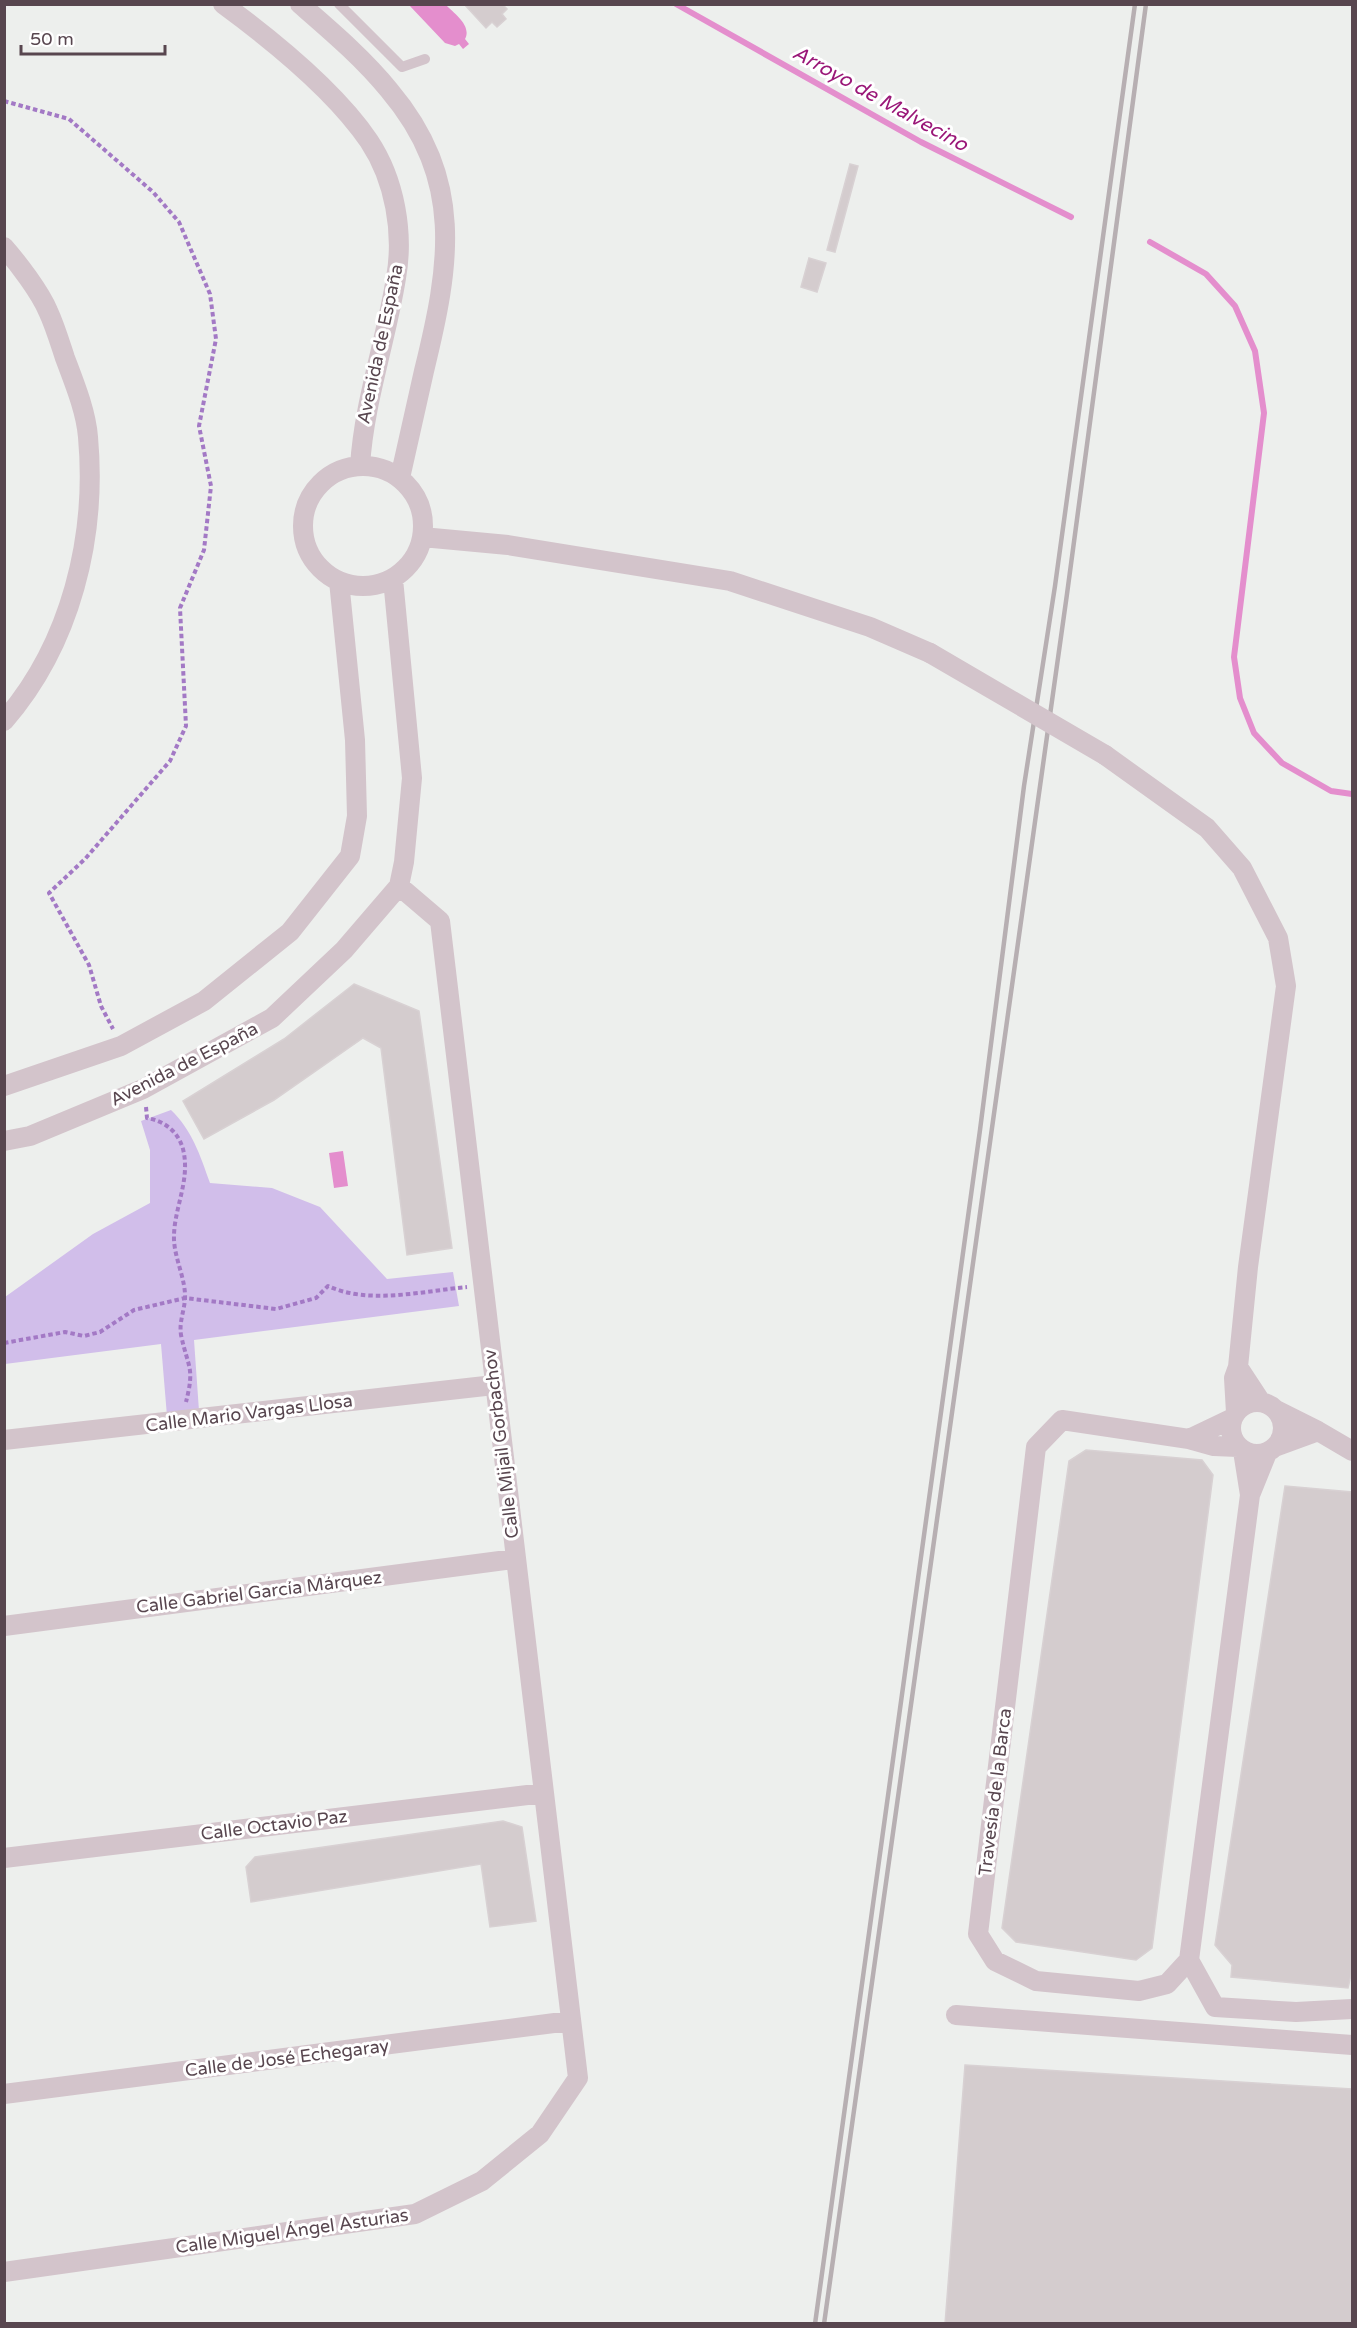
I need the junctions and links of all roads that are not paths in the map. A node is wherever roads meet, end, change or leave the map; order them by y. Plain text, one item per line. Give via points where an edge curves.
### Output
1 (223, 4) edge
2 (300, 4) edge
3 (339, 4) edge
4 (425, 59) dead end
5 (4, 248) edge
6 (360, 466) junction
7 (400, 478) junction
8 (422, 537) junction
9 (393, 579) junction
10 (339, 581) junction
11 (4, 721) edge
12 (399, 886) junction
13 (4, 1086) edge
14 (4, 1141) edge
15 (1238, 1367) junction
16 (494, 1384) junction
17 (1269, 1406) junction
18 (1234, 1415) junction
19 (1318, 1431) junction
20 (1189, 1439) junction
21 (4, 1440) edge
22 (1241, 1449) junction
23 (1272, 1449) junction
24 (1353, 1451) edge
25 (1250, 1495) junction
26 (514, 1559) junction
27 (4, 1626) edge
28 (544, 1793) junction
29 (4, 1858) edge
30 (1189, 1960) junction
31 (1353, 2009) edge
32 (956, 2015) dead end
33 (570, 2021) junction
34 (1353, 2045) edge
35 (4, 2094) edge
36 (4, 2272) edge

1 - 6 street, Avenida de España via 255,27 344,111 370,142 390,186 400,230 397,275 362,430
2 - 7 street via 390,90 431,159 444,207 442,297
3 - 4 lane via 402,68
5 - 11 street via 48,309 88,435 90,496 82,565 61,631 24,698
6 - 7 street via 388,471
6 - 10 street via 340,470 323,481 304,516 304,536 310,555 322,570
7 - 8 street via 414,492 422,510
8 - 9 street via 408,566
8 - 15 street, bridge via 508,544 730,581 870,627 930,653 1105,755 1207,828 1242,868 1278,938 1286,986
9 - 10 street via 357,586
9 - 12 street via 412,778
10 - 13 street via 355,740 357,816 350,856 290,932 204,1001 121,1046
12 - 14 street, Avenida de España via 344,950 272,1018 143,1089 30,1136
12 - 16 street, Calle Mijail Gorbachov via 440,921
15 - 17 street
15 - 18 street via 1234,1378
16 - 21 street, Calle Mario Vargas Llosa
16 - 26 street, Calle Mijail Gorbachov
17 - 18 street via 1245,1405
17 - 19 street
17 - 23 street via 1284,1425
18 - 20 street
18 - 22 street via 1231,1434
19 - 23 street
19 - 24 street
20 - 22 street
20 - 30 street, Travesía de la Barca via 1062,1420 1036,1447 978,1934 995,1961 1036,1981 1139,1991 1167,1984
22 - 23 street via 1255,1455
22 - 25 street
23 - 25 street
25 - 30 street
26 - 27 street, Calle Gabriel García Márquez
26 - 28 street, Calle Mijail Gorbachov
28 - 29 street, Calle Octavio Paz
28 - 33 street, Calle Mijail Gorbachov
30 - 31 street via 1215,2007 1296,2012
32 - 34 street
33 - 35 street, Calle de José Echegaray
33 - 36 street, Calle Miguel Ángel Asturias via 578,2078 540,2134 482,2181 416,2214

